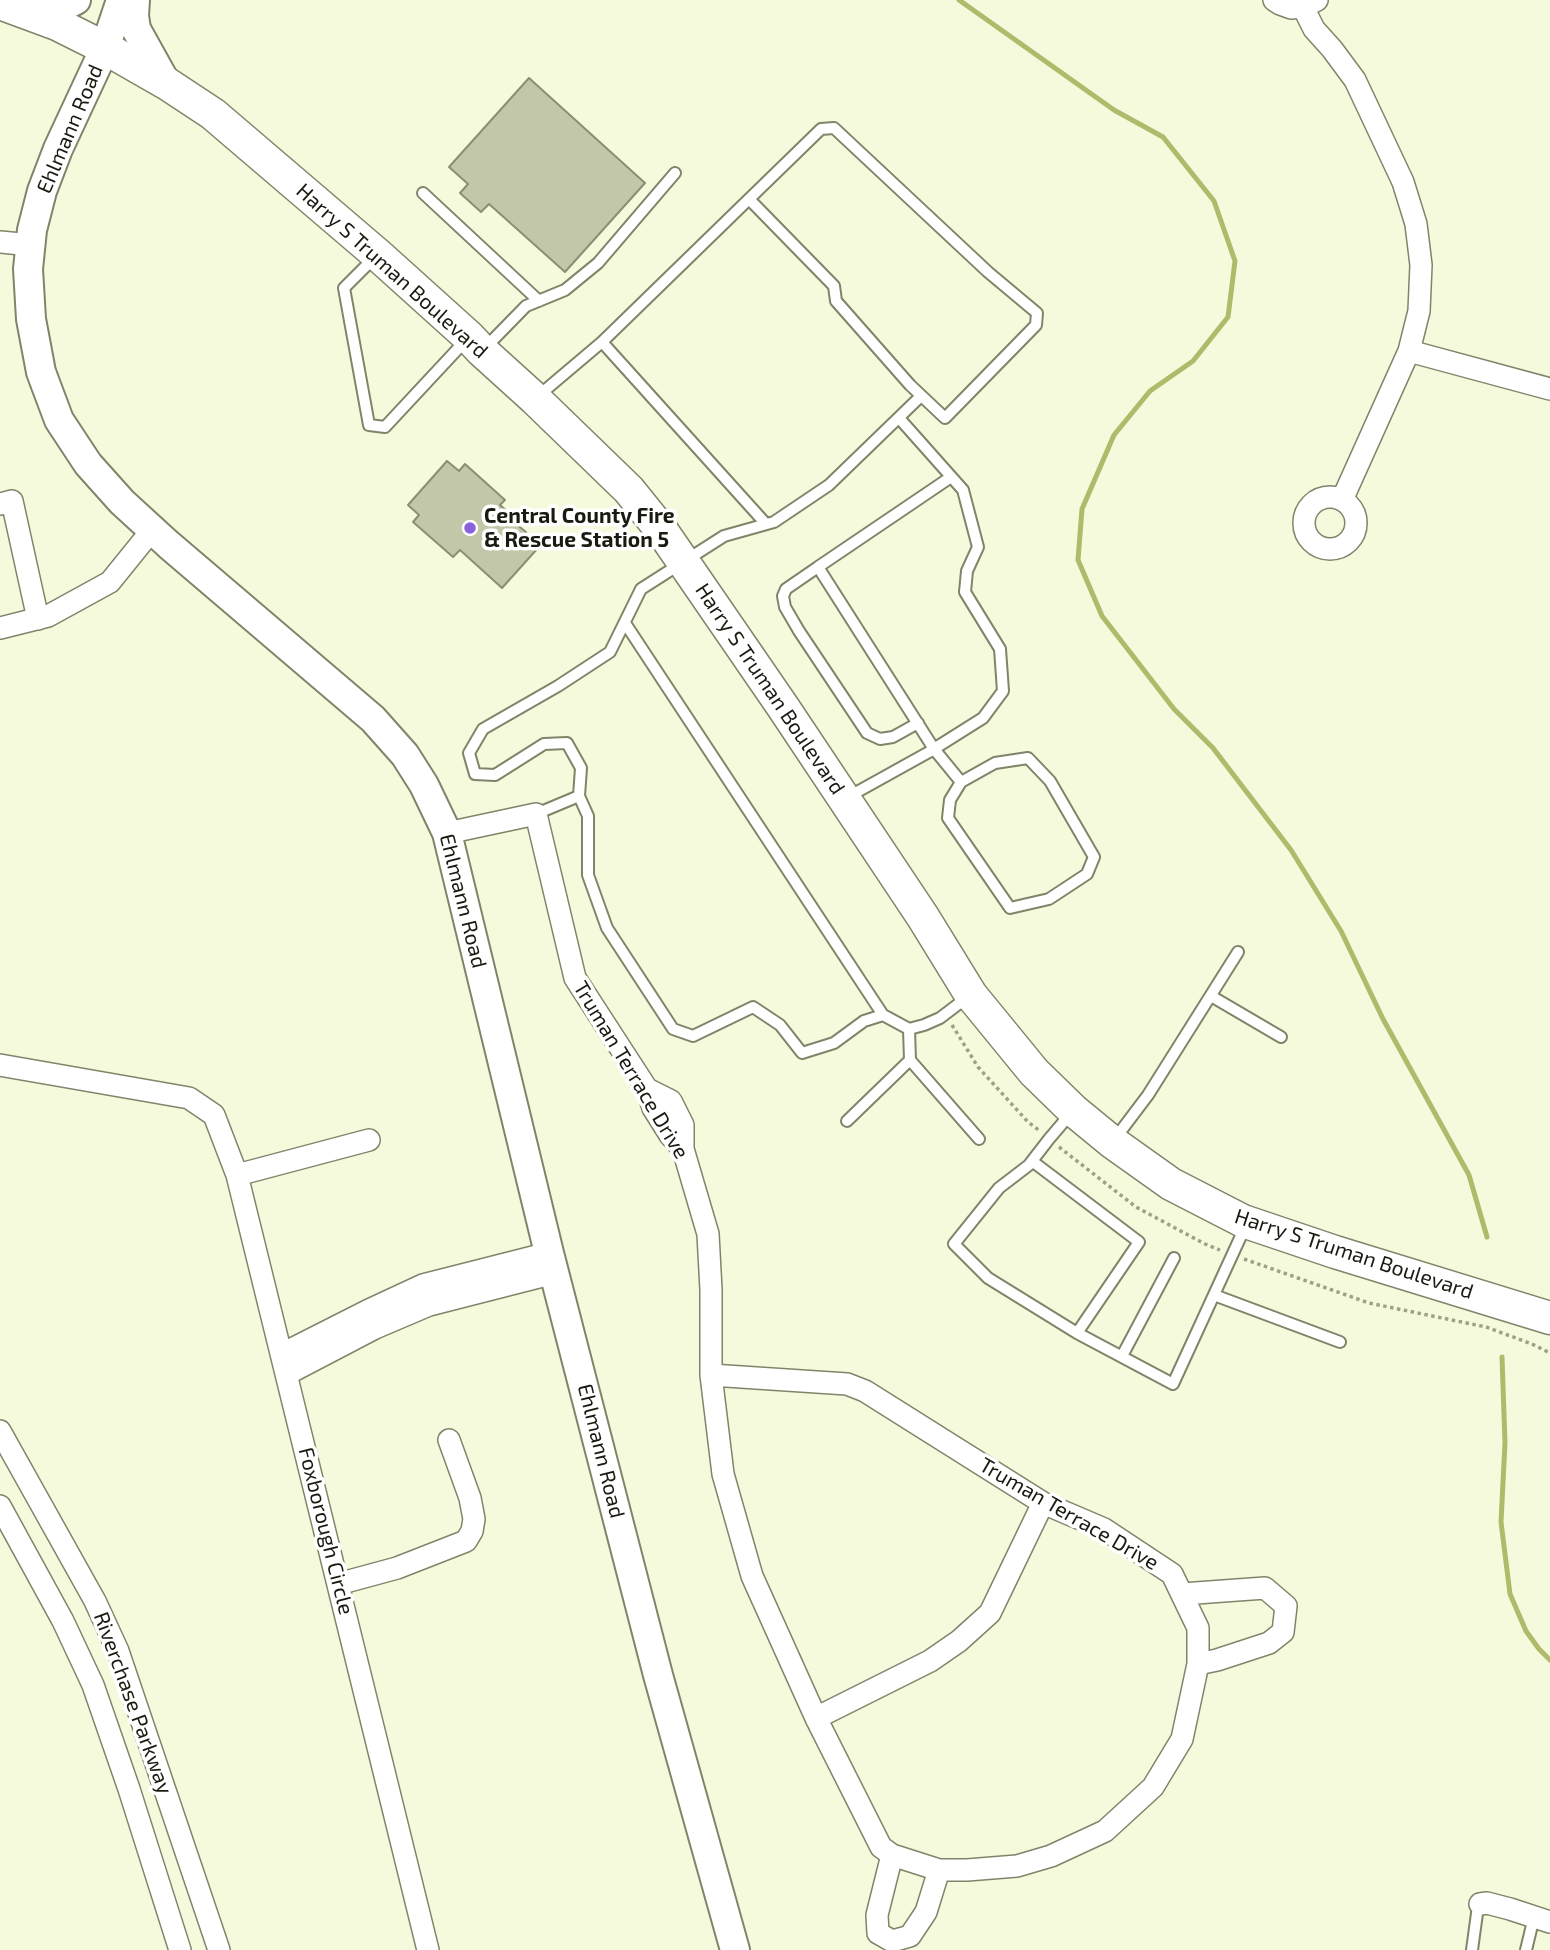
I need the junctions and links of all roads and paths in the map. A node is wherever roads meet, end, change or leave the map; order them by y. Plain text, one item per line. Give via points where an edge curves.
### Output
1 (76, 0) edge
2 (121, 0) edge
3 (135, 0) edge
4 (1274, 0) edge
5 (1310, 4) edge
6 (13, 8) edge
7 (105, 48) junction
8 (166, 83) junction
9 (675, 173) dead end
10 (423, 193) dead end
11 (749, 199) junction
12 (0, 242) edge
13 (31, 245) junction
14 (378, 255) junction
15 (539, 300) junction
16 (602, 342) junction
17 (475, 344) junction
18 (1409, 351) junction
19 (1550, 389) edge
20 (921, 396) junction
21 (535, 398) junction
22 (899, 418) junction
23 (951, 477) junction
24 (1342, 500) dead end
25 (0, 504) edge
26 (766, 524) junction
27 (152, 530) junction
28 (684, 563) junction
29 (818, 567) junction
30 (38, 619) junction
31 (625, 623) junction
32 (0, 628) edge
33 (918, 723) junction
34 (934, 749) junction
35 (961, 782) junction
36 (579, 796) junction
37 (845, 799) junction
38 (536, 814) junction
39 (447, 834) junction
40 (1238, 952) dead end
41 (971, 995) junction
42 (1210, 996) junction
43 (883, 1015) junction
44 (909, 1029) junction
45 (1281, 1037) dead end
46 (910, 1060) junction
47 (0, 1065) edge
48 (1073, 1110) junction
49 (847, 1121) dead end
50 (979, 1139) dead end
51 (369, 1140) dead end
52 (1112, 1142) junction
53 (1032, 1161) junction
54 (237, 1175) junction
55 (1247, 1222) junction
56 (1174, 1258) dead end
57 (552, 1263) junction
58 (1214, 1295) junction
59 (1550, 1318) edge
60 (1077, 1332) junction
61 (1340, 1342) dead end
62 (1122, 1356) junction
63 (284, 1364) junction
64 (711, 1375) junction
65 (2, 1440) edge
66 (449, 1440) dead end
67 (1042, 1503) junction
68 (0, 1506) edge
69 (338, 1584) junction
70 (1182, 1594) junction
71 (1198, 1664) junction
72 (816, 1718) junction
73 (892, 1855) junction
74 (939, 1870) junction
75 (1480, 1904) joint
76 (1542, 1919) edge
77 (180, 1950) edge
78 (219, 1950) edge
79 (428, 1950) edge
80 (735, 1950) edge
81 (1472, 1950) edge
82 (1526, 1950) edge

1 - 6 street via 60,9
2 - 7 street, Ehlmann Road
3 - 8 street via 136,29
4 - 5 street via 1292,8
5 - 18 street via 1314,29 1355,80 1403,182 1416,224 1419,311
6 - 7 main road, Harry S Truman Boulevard via 57,23
7 - 8 main road, Harry S Truman Boulevard
7 - 13 street, Ehlmann Road via 42,191
8 - 14 main road, Harry S Truman Boulevard via 213,114
9 - 15 lane via 598,263 565,290
10 - 15 lane
11 - 16 lane
11 - 20 lane via 834,286 836,301
11 - 20 lane via 821,129 834,128 1037,313 1037,325 945,418
12 - 13 street
13 - 27 street, Ehlmann Road via 31,318 41,372 59,420 88,464
14 - 17 main road, Harry S Truman Boulevard
14 - 17 lane via 344,288 369,425 385,427
15 - 17 lane
16 - 21 lane
16 - 26 lane
17 - 21 main road, Harry S Truman Boulevard
18 - 19 street
18 - 24 street
20 - 22 lane
21 - 28 main road, Harry S Truman Boulevard via 629,490
22 - 23 lane
22 - 26 lane via 830,485
23 - 29 lane
23 - 34 lane via 963,490 978,547 967,571 965,592 1000,649 1003,691 983,718
25 - 30 street via 12,501
26 - 28 lane via 724,537
27 - 30 street via 110,582
27 - 39 street, Ehlmann Road via 373,719 405,755
28 - 31 lane via 641,589
28 - 37 main road, Harry S Truman Boulevard
29 - 33 lane
29 - 33 lane via 783,596 799,631 867,733 880,739 892,737
30 - 32 street
31 - 36 lane via 610,652 483,729 469,753 475,774 495,775 544,744 567,743 581,768
31 - 43 lane
33 - 34 lane
34 - 35 lane
34 - 37 lane
35 - 35 lane via 950,800 948,818 1010,908 1049,898 1087,874 1094,857 1050,781 1028,758 995,763
36 - 38 lane
36 - 43 lane via 588,816 588,875 607,928 673,1029 693,1036 753,1007 780,1025 803,1053 834,1043 864,1021
37 - 41 main road, Harry S Truman Boulevard
38 - 39 street
38 - 64 street, Truman Terrace Drive via 575,978 647,1089 670,1135 683,1149 708,1234
39 - 57 street, Ehlmann Road
40 - 42 lane
41 - 44 lane via 940,1018
41 - 48 main road, Harry S Truman Boulevard via 1034,1072
42 - 45 lane
42 - 52 lane
43 - 44 lane
44 - 46 lane
46 - 49 lane
46 - 50 lane
47 - 54 street, Foxborough Circle via 189,1098 214,1115
48 - 52 main road, Harry S Truman Boulevard
48 - 53 lane
51 - 54 street
52 - 55 main road, Harry S Truman Boulevard via 1171,1184
53 - 60 lane via 1139,1242
53 - 60 lane via 999,1188 954,1244 988,1278
54 - 63 street, Foxborough Circle
55 - 58 lane
55 - 59 main road, Harry S Truman Boulevard
56 - 62 lane
57 - 63 street via 423,1285 367,1311
57 - 80 street, Ehlmann Road via 658,1675
58 - 61 lane
58 - 62 lane via 1173,1384
60 - 62 lane
63 - 69 street, Foxborough Circle
64 - 67 street, Truman Terrace Drive via 847,1384
64 - 72 street, Truman Terrace Drive via 723,1474 752,1576
65 - 78 street, Riverchase Parkway via 95,1601 118,1651
66 - 69 street via 474,1519 466,1541 397,1568
67 - 70 street, Truman Terrace Drive via 1104,1529 1172,1574
67 - 72 street via 990,1613 930,1661
68 - 77 street, Riverchase Parkway via 93,1685
69 - 79 street, Foxborough Circle
70 - 71 street, Truman Terrace Drive via 1198,1628
70 - 71 street via 1265,1588 1286,1606 1283,1632 1269,1643
71 - 74 street, Truman Terrace Drive via 1182,1739 1153,1787 1105,1831 1017,1866
72 - 73 street, Truman Terrace Drive via 881,1847
73 - 74 street, Truman Terrace Drive
73 - 74 street via 877,1914 878,1933 892,1941 910,1936 926,1912
75 - 76 street
75 - 81 lane
76 - 82 lane

